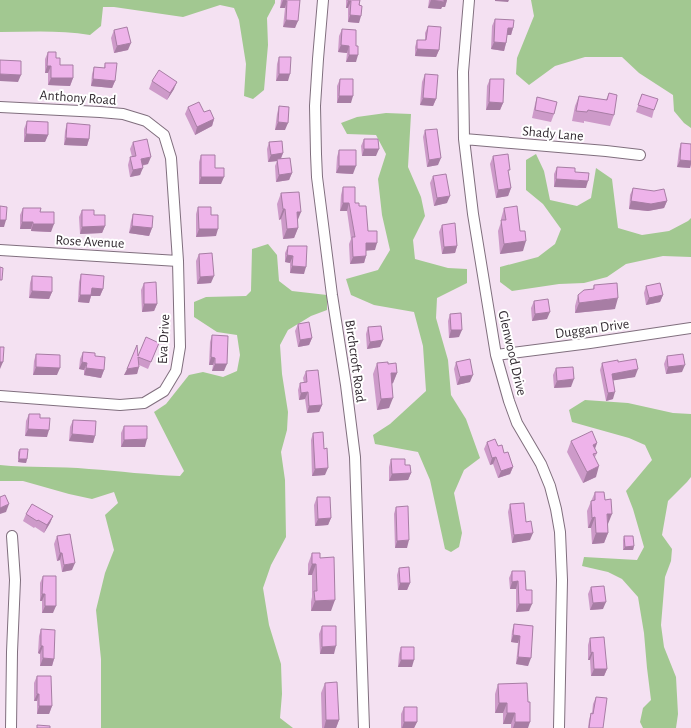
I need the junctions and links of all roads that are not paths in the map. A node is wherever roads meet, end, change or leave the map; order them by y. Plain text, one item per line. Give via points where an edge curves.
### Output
1 (323, 0) edge
2 (469, 0) edge
3 (0, 107) edge
4 (152, 125) joint
5 (464, 139) junction
6 (640, 156) dead end
7 (0, 250) edge
8 (178, 261) junction
9 (691, 328) edge
10 (496, 355) junction
11 (0, 396) edge
12 (12, 536) dead end
13 (10, 728) edge
14 (364, 728) edge
15 (559, 728) edge

1 - 14 street, Birchcroft Road via 315,106 316,154 332,295 355,457
2 - 5 street, Glenwood Drive via 463,72
3 - 4 street, Anthony Road via 123,114
4 - 8 street, Eva Drive via 164,135 171,158
5 - 6 street, Shady Lane
5 - 10 street, Glenwood Drive via 473,214
7 - 8 street, Rose Avenue
8 - 11 street, Eva Drive via 180,348 176,371 164,391 144,403 120,405
9 - 10 street, Duggan Drive
10 - 15 street, Glenwood Drive via 508,401 517,423 541,464 550,486 560,532 562,580
12 - 13 street via 15,580

